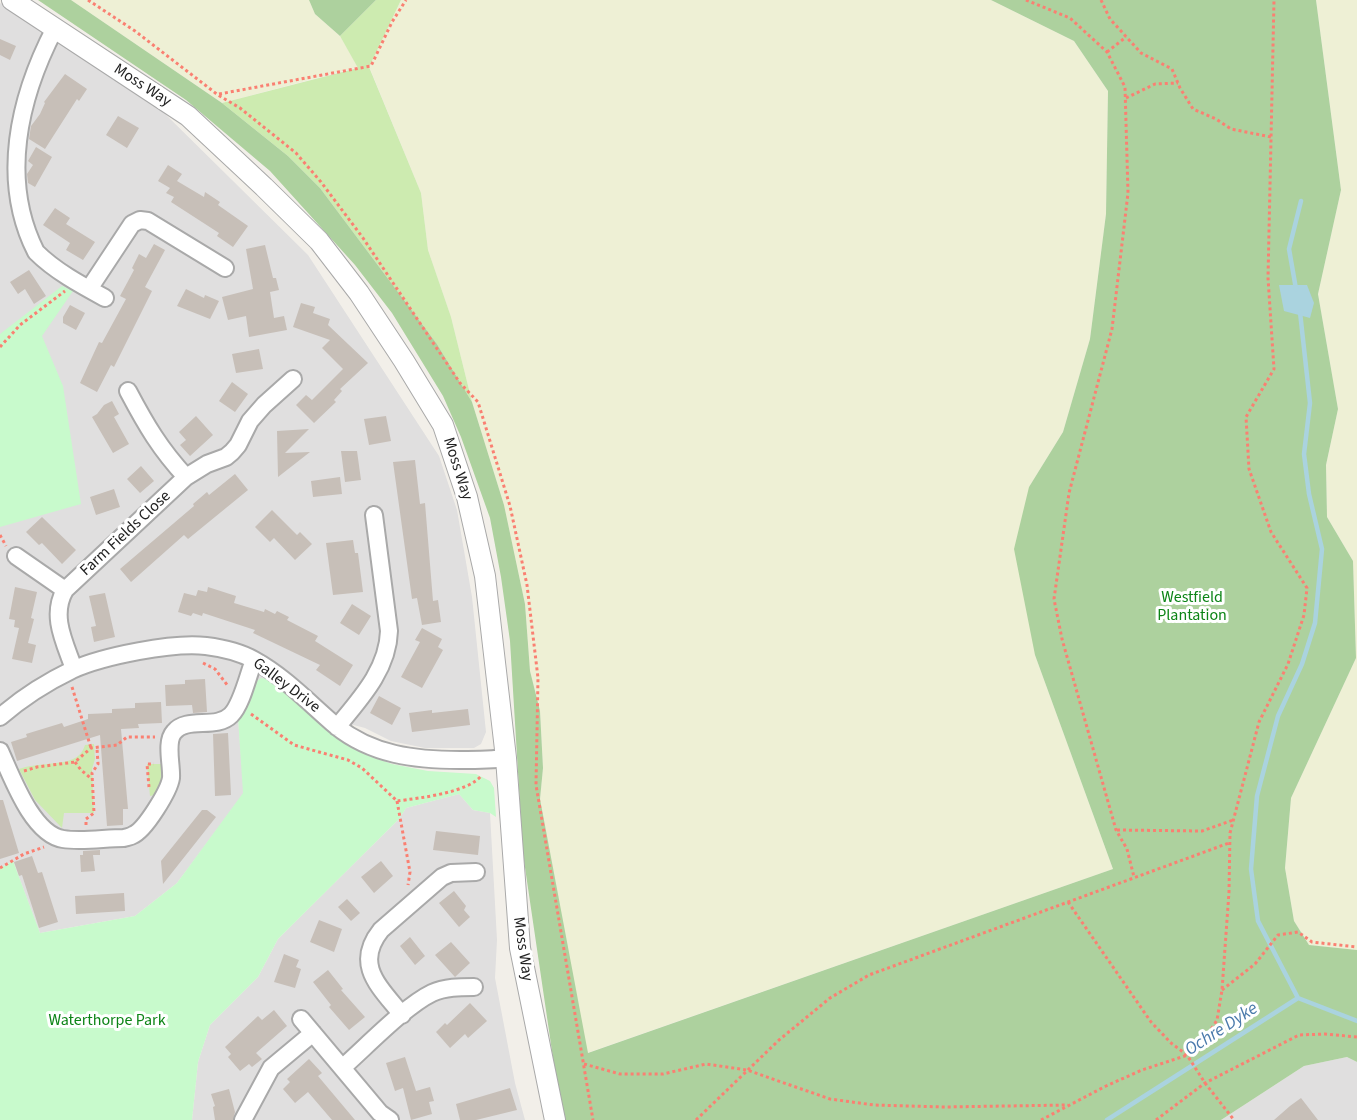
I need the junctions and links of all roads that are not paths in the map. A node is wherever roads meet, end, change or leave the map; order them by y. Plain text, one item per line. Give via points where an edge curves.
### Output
1 (12, 0) edge
2 (55, 28) junction
3 (225, 268) dead end
4 (83, 285) junction
5 (105, 298) dead end
6 (293, 378) dead end
7 (128, 391) dead end
8 (186, 477) junction
9 (374, 515) dead end
10 (16, 556) dead end
11 (65, 590) junction
12 (254, 660) junction
13 (71, 671) junction
14 (0, 717) edge
15 (337, 727) junction
16 (0, 751) edge
17 (500, 759) junction
18 (476, 872) dead end
19 (474, 987) dead end
20 (402, 1015) junction
21 (301, 1019) dead end
22 (313, 1033) junction
23 (342, 1068) junction
24 (381, 1118) edge
25 (243, 1120) edge
26 (555, 1120) edge

1 - 2 street, Moss Way
2 - 4 street via 8,121 0,166 2,188 6,207 24,238 36,252
2 - 17 street, Moss Way via 188,116 319,241 359,293 443,425 467,496 484,576
3 - 4 street via 148,221 140,220 132,224
4 - 5 street
6 - 8 street, Farm Fields Close via 250,421 232,452
7 - 8 street, Farm Fields Close via 156,442
8 - 11 street, Farm Fields Close
9 - 15 street via 389,643 379,671
10 - 11 street, Farm Fields Close
11 - 13 street, Farm Fields Close via 57,614
12 - 13 street, Galley Drive via 230,650 178,647 123,655
12 - 15 street, Galley Drive via 298,691
12 - 16 street via 239,703 230,715 220,722 183,726 174,732 170,784 140,831 133,835 65,840 49,832 28,812
13 - 14 street, Galley Drive via 25,696
15 - 17 street, Galley Drive via 364,744 393,755 431,760
17 - 26 street, Moss Way via 520,948
18 - 20 street via 442,877 374,939 368,960 373,978
19 - 20 street via 434,993
20 - 23 street
21 - 22 street
22 - 23 street
22 - 25 street via 271,1068
23 - 24 street

